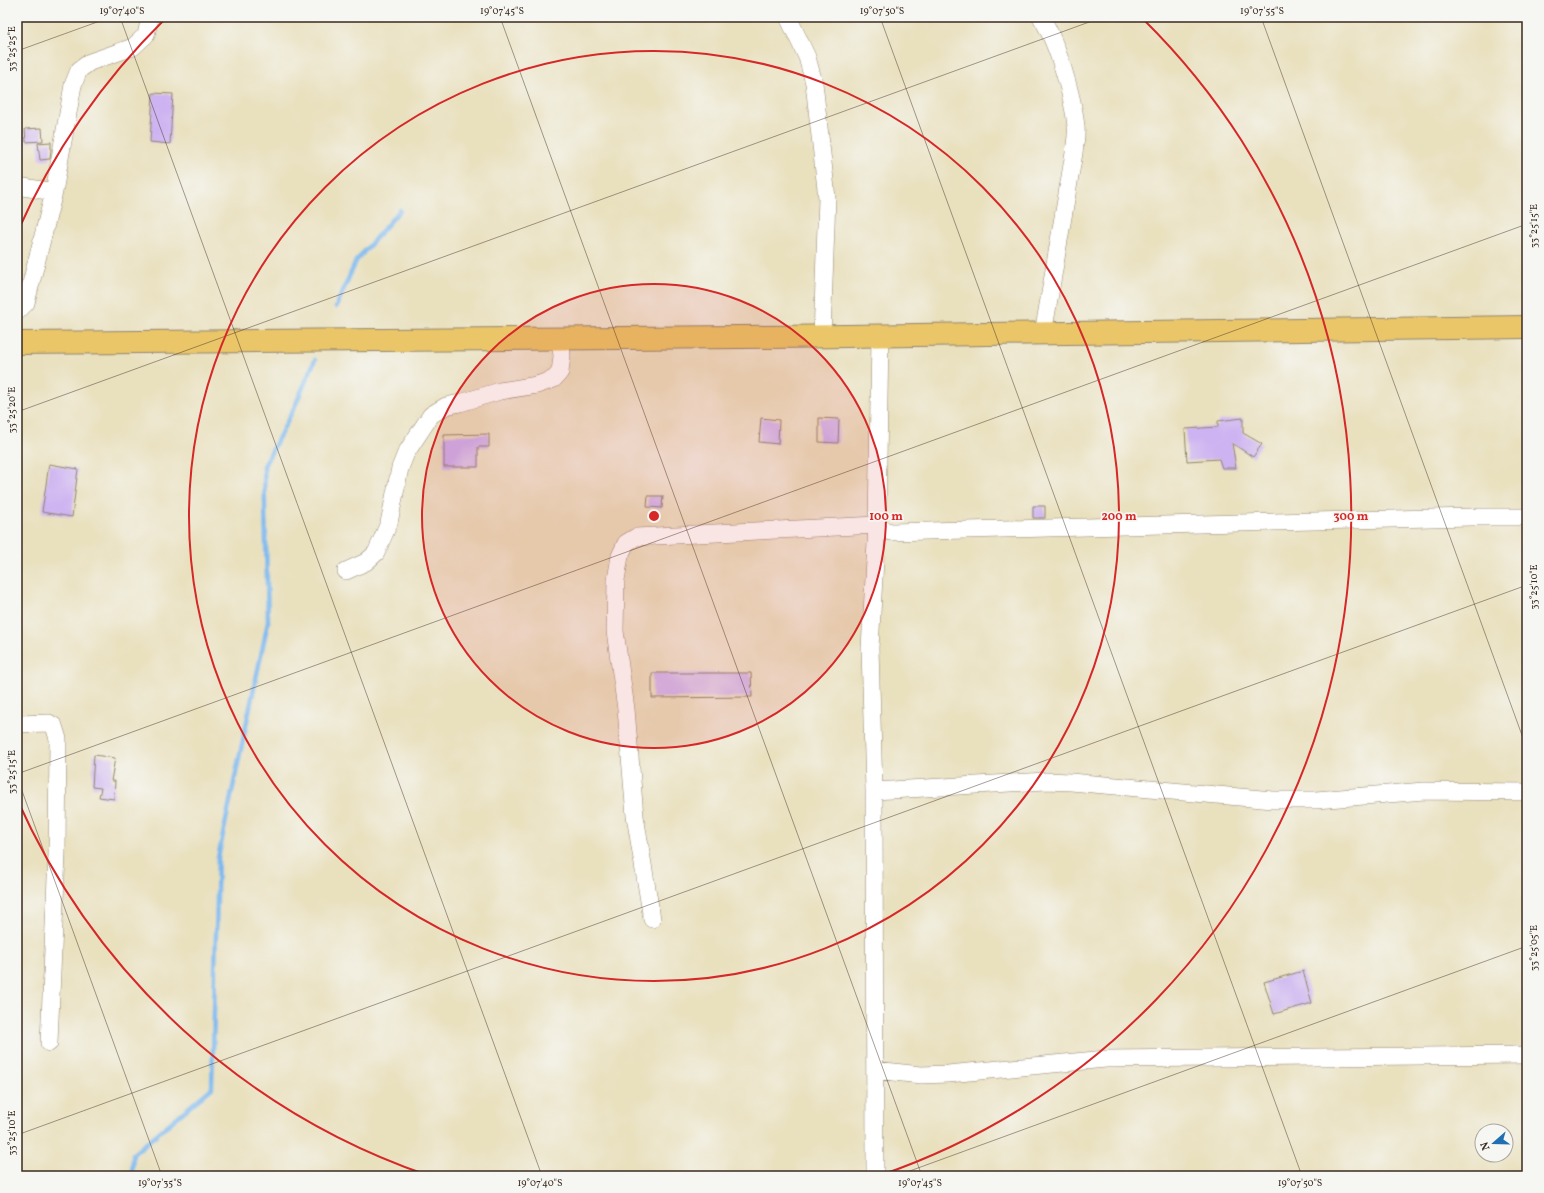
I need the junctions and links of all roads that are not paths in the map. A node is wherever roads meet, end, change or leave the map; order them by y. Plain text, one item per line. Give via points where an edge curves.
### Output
1 (150, 17) edge
2 (788, 17) edge
3 (1046, 20) edge
4 (17, 186) edge
5 (54, 192) junction
6 (17, 312) edge
7 (1527, 327) edge
8 (1043, 334) junction
9 (880, 336) junction
10 (822, 337) junction
11 (560, 339) junction
12 (17, 343) edge
13 (1527, 517) edge
14 (877, 525) junction
15 (346, 571) dead end
16 (17, 724) edge
17 (874, 791) junction
18 (1527, 792) edge
19 (652, 920) dead end
20 (49, 1043) dead end
21 (1527, 1055) edge
22 (875, 1070) junction
23 (875, 1176) edge

1 - 5 street via 146,35 133,47 90,62 79,70 73,85
2 - 10 street via 807,57 814,83 826,191
3 - 8 street via 1068,88 1076,126 1074,153
4 - 5 street
5 - 6 street via 26,303
7 - 8 main road
8 - 9 main road
9 - 10 main road
9 - 14 street
10 - 11 main road
11 - 12 main road
11 - 15 street via 560,372 554,379 446,406 431,415 406,453 400,468 389,523 376,553 366,562
13 - 14 street via 890,532
14 - 17 street via 870,648
14 - 19 street via 636,537 626,542 620,556 616,580 615,630 635,816
16 - 20 street via 49,723 54,726 58,739 57,854
17 - 18 street via 1046,781 1273,800 1316,800 1424,791
17 - 22 street
21 - 22 street via 1106,1059 920,1075
22 - 23 street

